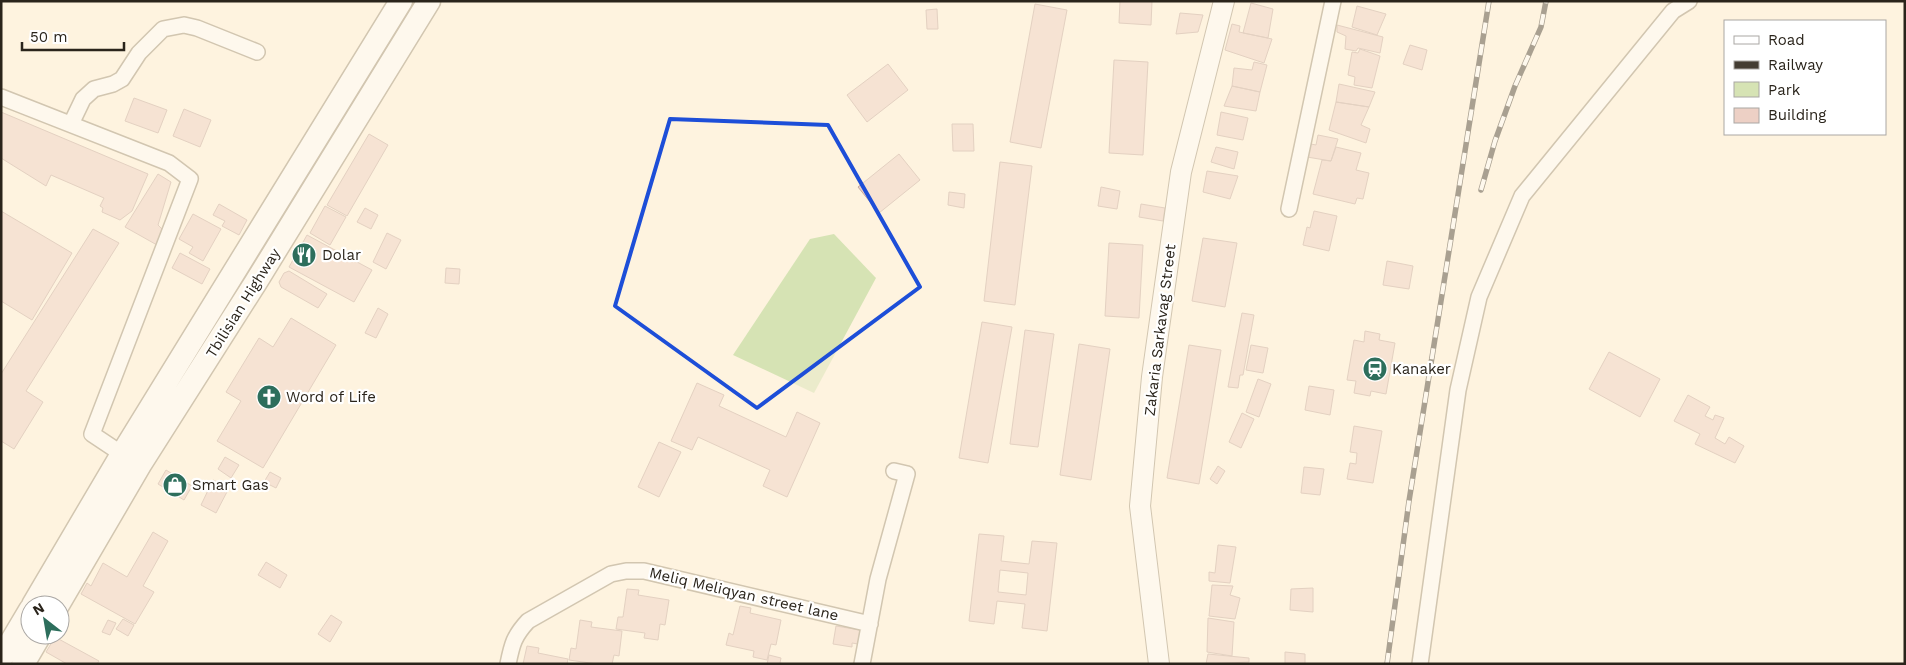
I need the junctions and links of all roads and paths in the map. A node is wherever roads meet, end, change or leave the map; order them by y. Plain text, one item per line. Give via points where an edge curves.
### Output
1 (401, 1) edge
2 (429, 1) edge
3 (1224, 1) edge
4 (1333, 1) edge
5 (1689, 1) edge
6 (257, 52) dead end
7 (1, 98) edge
8 (70, 124) junction
9 (1289, 209) dead end
10 (122, 454) junction
11 (894, 471) dead end
12 (39, 595) edge
13 (64, 595) edge
14 (870, 624) junction
15 (20, 627) edge
16 (34, 645) edge
17 (1, 659) edge
18 (24, 664) edge
19 (508, 664) edge
20 (862, 664) edge
21 (1159, 664) edge
22 (1420, 664) edge

1 - 10 main road, Tbilisian Highway
2 - 13 main road, Tbilisian Highway via 141,463
3 - 21 main road, Zakaria Sarkavag Street via 1181,172 1152,378 1140,506
4 - 9 street
5 - 22 street via 1673,11 1522,196 1479,297 1458,390
6 - 8 street via 197,28 184,25 163,28 139,53 122,78 94,90 83,99
7 - 8 street
8 - 10 street via 169,163 190,180 92,434
10 - 12 main road, Tbilisian Highway
11 - 14 street via 907,474 878,579
14 - 19 street, Meliq Meliqyan street lane via 644,571 626,571 611,574 528,621 513,640
14 - 20 street
15 - 17 main road
16 - 18 main road

